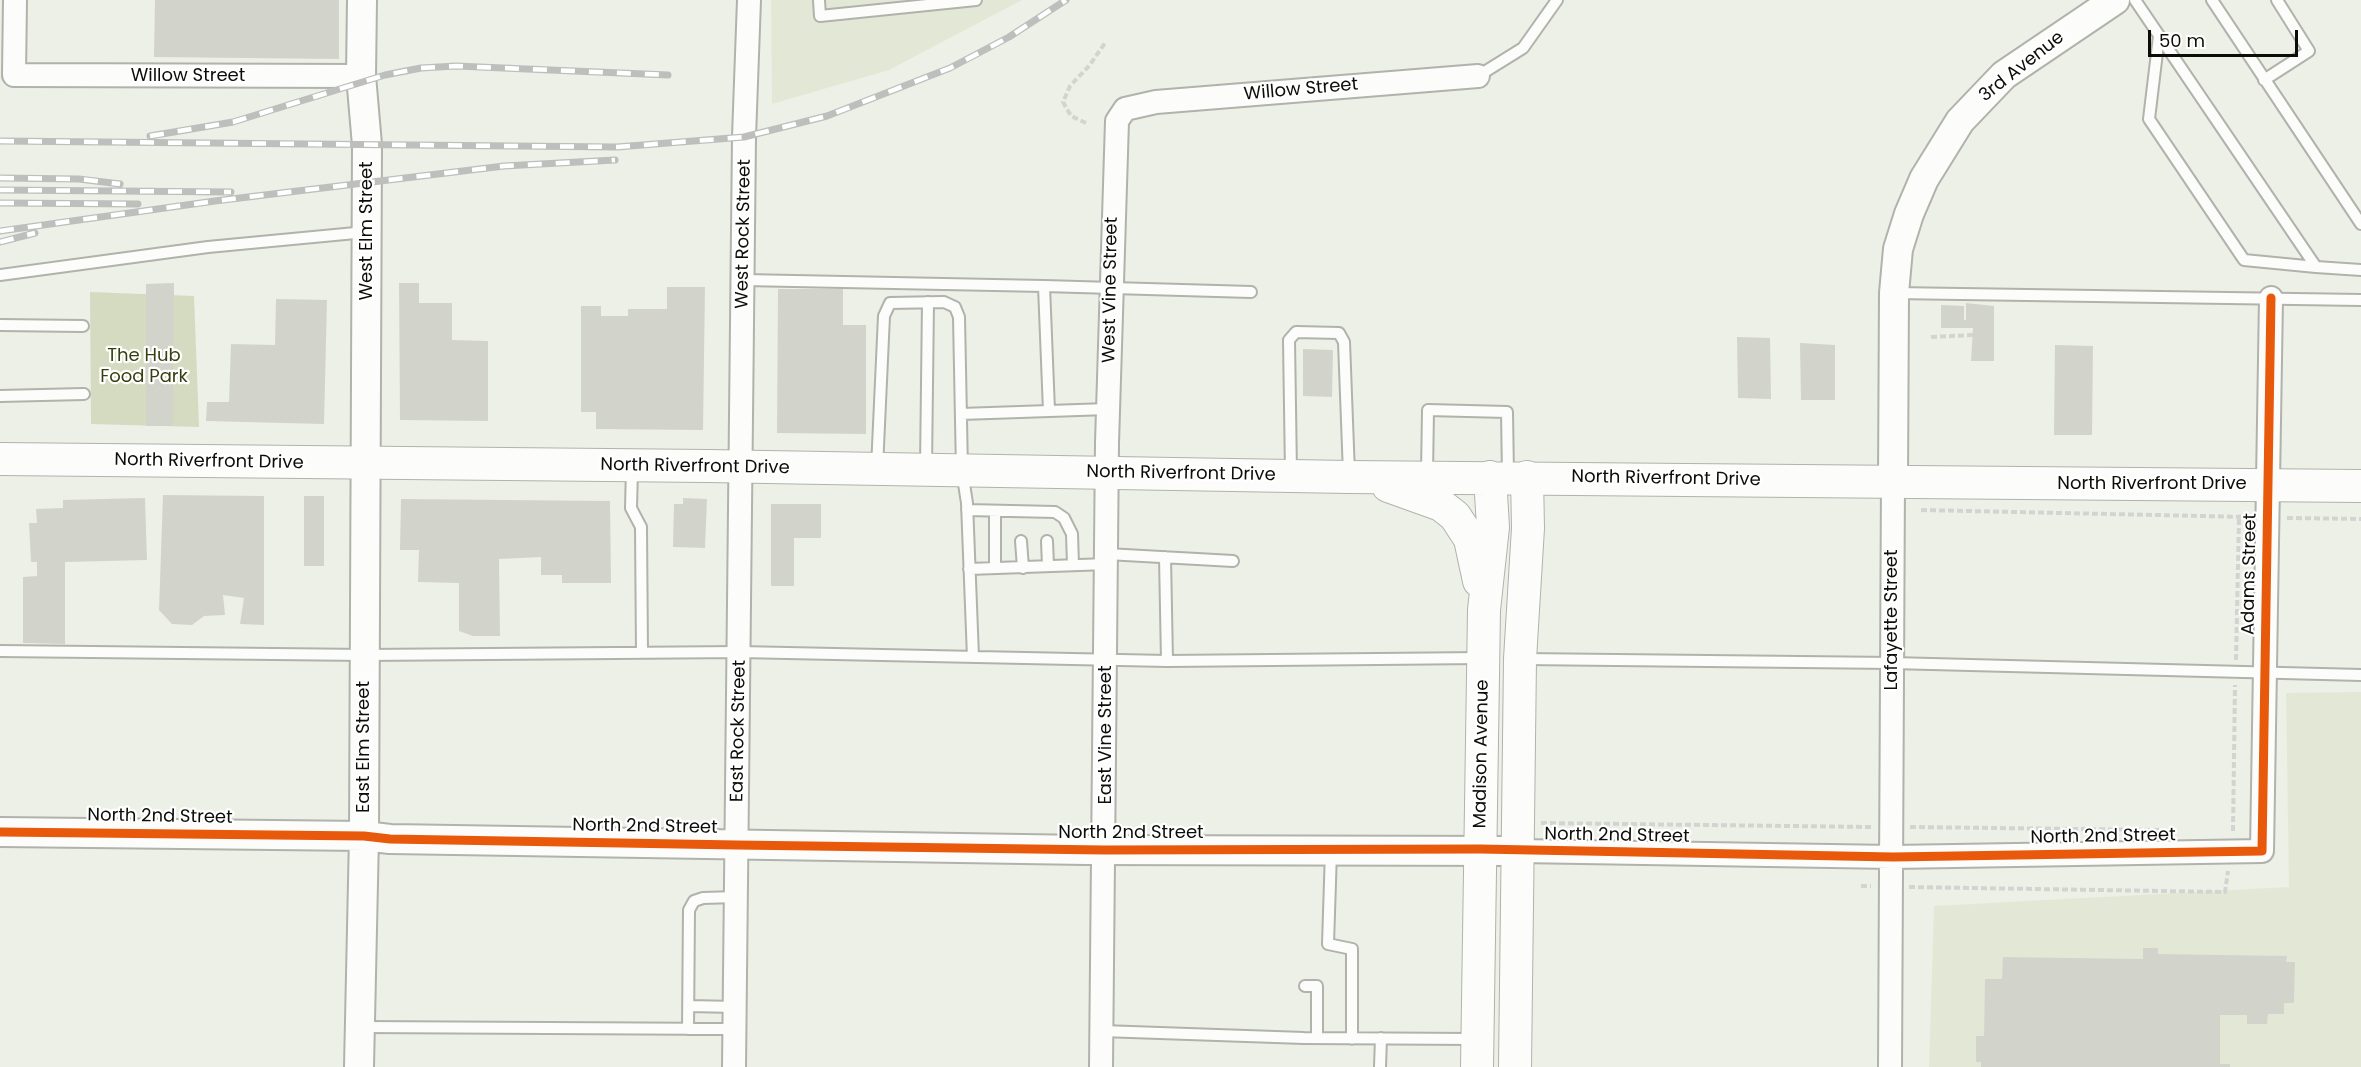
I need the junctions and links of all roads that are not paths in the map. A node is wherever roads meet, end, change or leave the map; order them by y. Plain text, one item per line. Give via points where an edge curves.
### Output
1 (15, 0) edge
2 (362, 0) edge
3 (749, 0) edge
4 (819, 0) edge
5 (976, 0) edge
6 (1557, 0) edge
7 (2115, 0) edge
8 (2135, 0) edge
9 (2212, 0) edge
10 (2277, 0) edge
11 (2159, 36) junction
12 (361, 76) junction
13 (1478, 76) joint
14 (2264, 80) junction
15 (1125, 109) joint
16 (1924, 179) joint
17 (2361, 224) edge
18 (367, 232) junction
19 (2316, 267) junction
20 (2361, 270) edge
21 (0, 275) edge
22 (744, 280) junction
23 (1044, 286) junction
24 (1110, 287) junction
25 (1251, 292) dead end
26 (1894, 293) junction
27 (2271, 298) junction
28 (2361, 300) edge
29 (928, 302) junction
30 (0, 325) edge
31 (83, 326) dead end
32 (84, 394) dead end
33 (0, 396) edge
34 (1108, 409) junction
35 (1049, 411) junction
36 (961, 414) junction
37 (0, 459) edge
38 (365, 463) junction
39 (633, 466) junction
40 (741, 467) junction
41 (877, 470) junction
42 (926, 471) junction
43 (962, 471) junction
44 (1108, 475) junction
45 (1291, 476) junction
46 (1355, 477) junction
47 (1426, 477) junction
48 (1508, 477) junction
49 (1893, 480) junction
50 (2268, 485) junction
51 (2361, 486) edge
52 (967, 510) junction
53 (995, 511) junction
54 (1021, 541) dead end
55 (1047, 542) dead end
56 (1165, 557) junction
57 (1107, 559) junction
58 (1233, 561) dead end
59 (1073, 565) junction
60 (1048, 566) junction
61 (995, 568) junction
62 (1023, 568) junction
63 (969, 569) junction
64 (1484, 610) junction
65 (0, 651) edge
66 (740, 652) junction
67 (642, 653) junction
68 (365, 655) junction
69 (973, 657) junction
70 (1484, 658) junction
71 (1520, 659) junction
72 (1106, 660) junction
73 (1167, 661) junction
74 (1892, 663) junction
75 (2265, 673) junction
76 (2361, 675) edge
77 (0, 832) edge
78 (364, 836) junction
79 (737, 845) junction
80 (1331, 849) junction
81 (1480, 849) junction
82 (1105, 850) junction
83 (1519, 851) junction
84 (2262, 851) joint
85 (1893, 857) junction
86 (736, 897) junction
87 (1305, 986) dead end
88 (690, 1006) junction
89 (735, 1018) junction
90 (360, 1027) junction
91 (688, 1029) junction
92 (1102, 1031) junction
93 (1317, 1038) junction
94 (1381, 1038) junction
95 (1352, 1039) junction
96 (1478, 1053) edge
97 (359, 1067) edge
98 (734, 1067) edge
99 (1101, 1067) edge
100 (1380, 1067) edge
101 (1515, 1067) edge
102 (1890, 1067) edge

1 - 12 street, Willow Street via 14,75
2 - 12 street, West Elm Street
3 - 22 street, West Rock Street
4 - 5 lane via 820,16
6 - 13 lane via 1523,48
7 - 16 street, 3rd Avenue via 2004,75 1960,121
8 - 11 lane
9 - 14 lane
10 - 14 lane via 2309,51
11 - 19 lane
11 - 19 lane via 2149,119 2244,260
12 - 18 street, West Elm Street via 367,145
13 - 15 street, Willow Street via 1156,102
14 - 17 lane
15 - 24 street, West Vine Street via 1114,136
16 - 26 street, Lafayette Street via 1898,249
18 - 21 lane via 208,247
18 - 38 street, West Elm Street
19 - 20 lane
22 - 23 lane
22 - 40 street, West Rock Street
23 - 24 lane
23 - 35 lane
24 - 25 lane
24 - 34 street, West Vine Street
26 - 27 lane
26 - 49 street, Lafayette Street
27 - 28 lane
27 - 50 street, Adams Street
29 - 36 lane via 956,307 959,317
29 - 41 lane via 890,303 884,316
29 - 42 lane
30 - 31 lane
32 - 33 lane
34 - 35 lane
34 - 44 street, West Vine Street
35 - 36 lane
36 - 43 lane
37 - 38 main road, North Riverfront Drive
38 - 39 main road, North Riverfront Drive
38 - 68 street, East Elm Street
39 - 40 main road, North Riverfront Drive
39 - 67 lane via 631,508 641,527
40 - 41 main road, North Riverfront Drive
40 - 66 street, East Rock Street
41 - 42 main road, North Riverfront Drive
42 - 43 main road, North Riverfront Drive
43 - 44 main road, North Riverfront Drive
43 - 52 lane
44 - 45 main road, North Riverfront Drive
44 - 57 street, East Vine Street
45 - 46 main road, North Riverfront Drive
45 - 46 lane via 1289,340 1296,332 1339,333 1344,342
46 - 47 main road, North Riverfront Drive
46 - 64 main road via 1432,501 1455,516 1470,539
47 - 48 main road, North Riverfront Drive
47 - 48 lane via 1428,410 1507,412
48 - 49 main road, North Riverfront Drive
48 - 64 main road, Madison Avenue via 1493,527
48 - 71 main road, Madison Avenue via 1528,528
49 - 50 main road, North Riverfront Drive
49 - 74 street, Lafayette Street
50 - 51 main road, North Riverfront Drive
50 - 75 street, Adams Street
52 - 53 lane
52 - 63 lane
53 - 59 lane via 1043,516 1055,512 1064,518 1072,534
53 - 61 lane
54 - 62 lane
55 - 60 lane
56 - 57 lane
56 - 58 lane
56 - 73 lane
57 - 59 lane
57 - 72 street, East Vine Street
59 - 60 lane
60 - 62 lane
61 - 62 lane
61 - 63 lane
63 - 69 lane
64 - 70 main road, Madison Avenue
65 - 68 lane
66 - 67 lane
66 - 69 lane
66 - 79 street, East Rock Street
67 - 68 lane
68 - 78 street, East Elm Street
69 - 72 lane
70 - 73 lane
70 - 81 main road, Madison Avenue
71 - 74 lane
71 - 83 main road, Madison Avenue
72 - 73 lane
72 - 82 street, East Vine Street
74 - 75 lane
74 - 85 street, Lafayette Street
75 - 76 lane
75 - 84 street, Adams Street
77 - 78 street, North 2nd Street
78 - 79 street, North 2nd Street
78 - 90 street, East Elm Street
79 - 82 street, North 2nd Street
79 - 86 street, East Rock Street
80 - 81 street, North 2nd Street
80 - 82 street, North 2nd Street
80 - 95 lane via 1328,944 1352,949
81 - 83 street, North 2nd Street
81 - 96 main road, Madison Avenue
82 - 92 street, East Vine Street
83 - 85 street, North 2nd Street
83 - 101 main road, Madison Avenue
84 - 85 street, North 2nd Street
85 - 102 street, Lafayette Street
86 - 88 lane via 703,898 694,901 689,910
86 - 89 street, East Rock Street
87 - 93 lane via 1317,986
88 - 89 lane
88 - 91 lane
89 - 91 lane
89 - 98 street, East Rock Street
90 - 91 lane
90 - 97 street, East Elm Street
92 - 93 lane
92 - 99 street, East Vine Street
93 - 95 lane
94 - 95 lane
94 - 96 lane
94 - 100 lane

